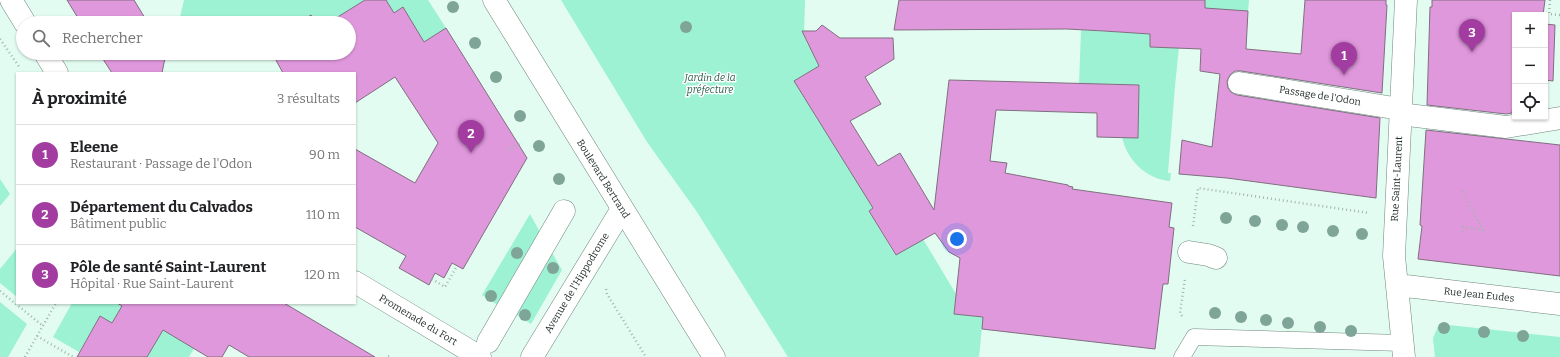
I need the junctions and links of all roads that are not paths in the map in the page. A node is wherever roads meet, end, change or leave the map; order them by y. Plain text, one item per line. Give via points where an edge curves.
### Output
1 (11, 0) edge
2 (494, 0) edge
3 (1406, 0) edge
4 (21, 16) edge
5 (49, 60) edge
6 (56, 72) edge
7 (1239, 83) dead end
8 (1400, 111) junction
9 (1560, 118) edge
10 (622, 209) junction
11 (564, 211) dead end
12 (1189, 252) road end
13 (1216, 258) dead end
14 (356, 283) edge
15 (1397, 285) junction
16 (1560, 304) edge
17 (484, 350) edge
18 (1403, 350) edge
19 (532, 357) edge
20 (714, 357) edge
21 (1182, 357) edge

1 - 4 street
2 - 10 street, Boulevard Bertrand
3 - 8 street, Rue Saint-Laurent
5 - 6 street
7 - 8 street, Passage de l'Odon via 1272,84
8 - 9 street, Passage de l'Odon via 1506,128
8 - 15 street, Rue Saint-Laurent via 1394,256
10 - 19 street, Avenue de l'Hippodrome
10 - 20 street, Boulevard Bertrand
11 - 17 street
12 - 13 street
14 - 17 street, Promenade du Fort
15 - 16 street, Rue Jean Eudes
15 - 18 street, Rue Saint-Laurent
18 - 21 lane via 1194,337

